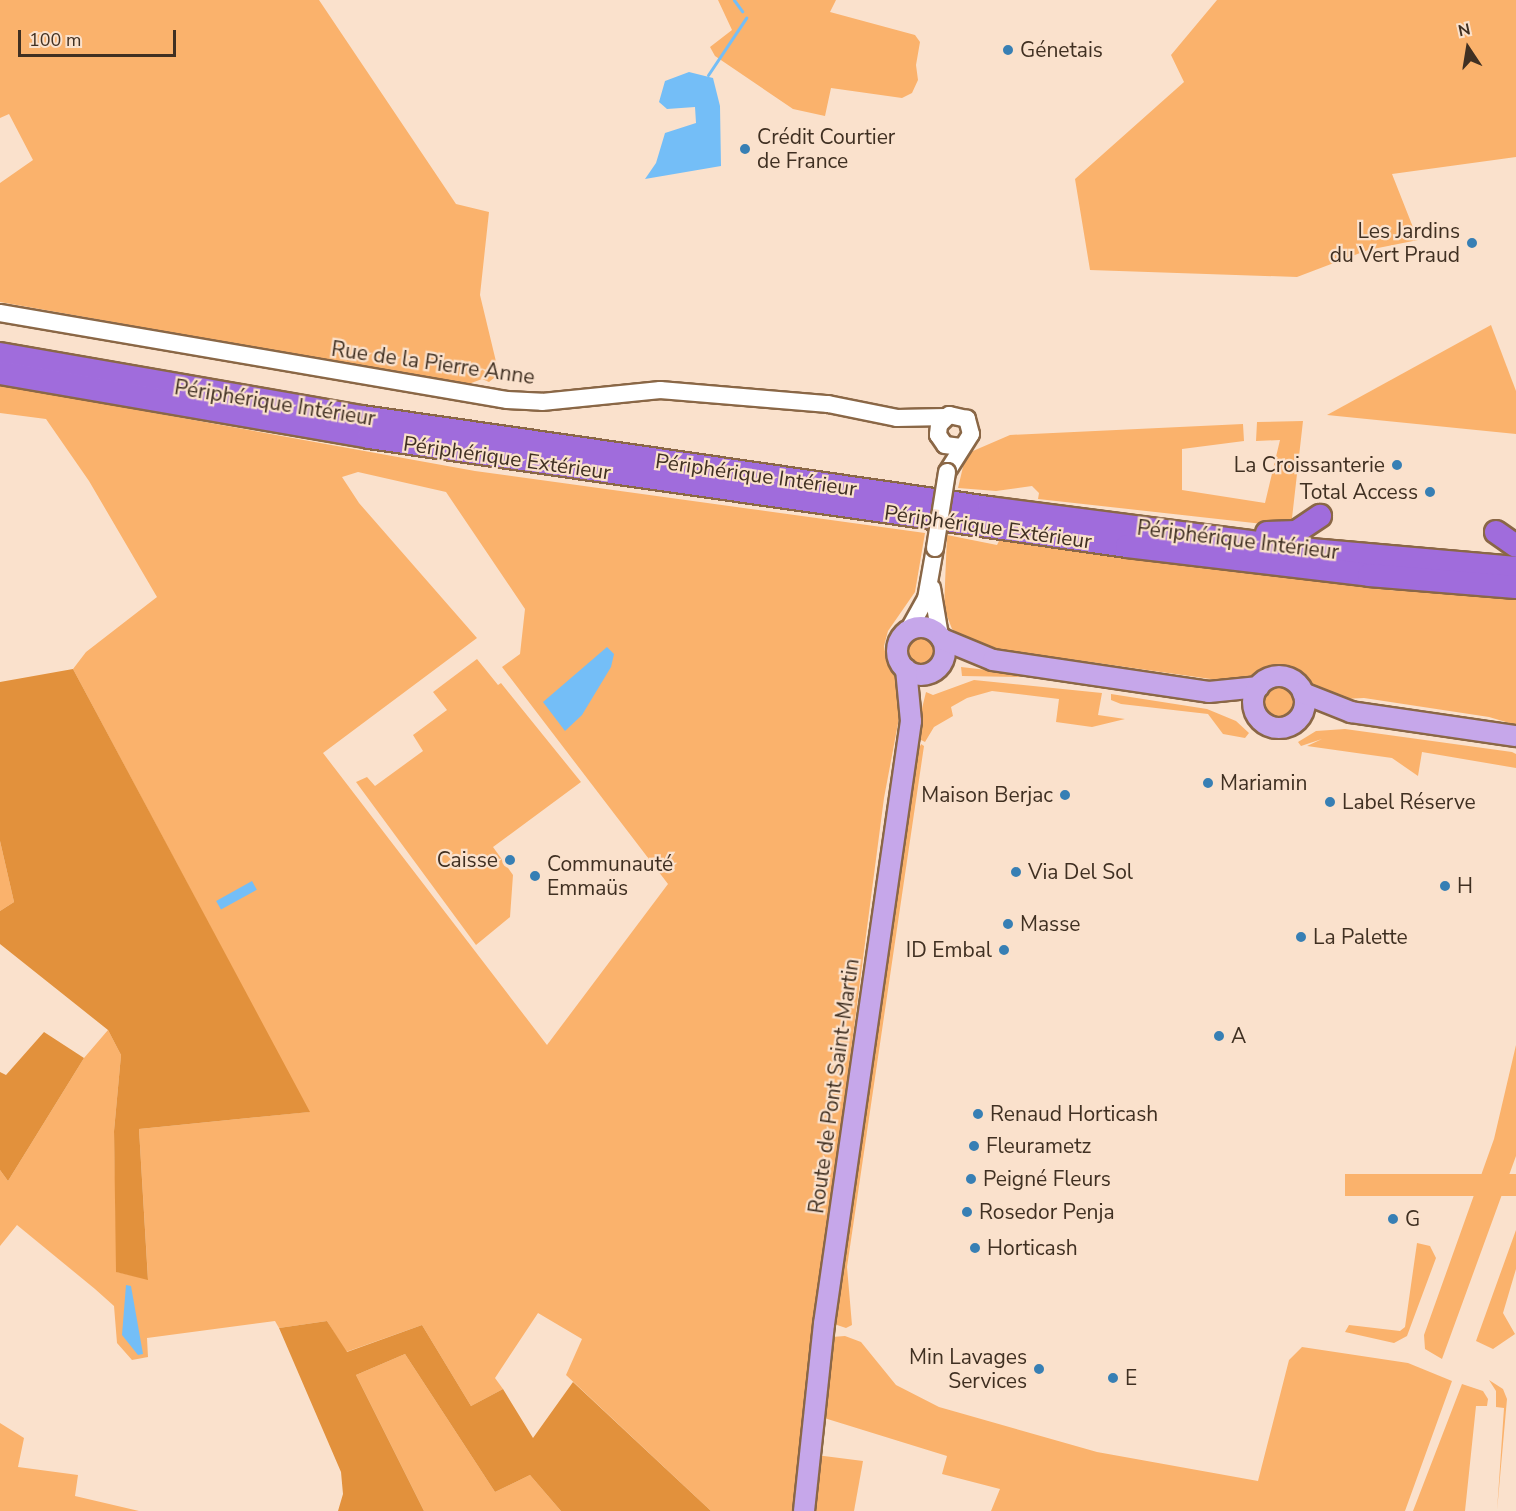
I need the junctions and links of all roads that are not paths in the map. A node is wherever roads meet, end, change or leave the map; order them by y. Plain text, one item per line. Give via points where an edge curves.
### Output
1 (0, 313) edge
2 (0, 354) edge
3 (0, 373) edge
4 (946, 417) junction
5 (897, 418) junction
6 (949, 444) junction
7 (1320, 516) dead end
8 (1496, 532) dead end
9 (1206, 537) junction
10 (1516, 546) edge
11 (1516, 568) edge
12 (932, 575) junction
13 (1516, 587) edge
14 (908, 631) junction
15 (941, 637) junction
16 (993, 660) junction
17 (906, 669) junction
18 (935, 670) junction
19 (1258, 687) junction
20 (1209, 692) junction
21 (1303, 693) junction
22 (1254, 709) junction
23 (1351, 712) junction
24 (1302, 714) junction
25 (911, 721) junction
26 (1514, 735) edge
27 (804, 1511) edge

1 - 5 street, Rue de la Pierre Anne via 507,400 542,402 660,390 828,404
2 - 9 highway, Périphérique Intérieur via 451,431
3 - 13 highway, Périphérique Extérieur via 380,439 1115,545 1370,575
4 - 5 street, Rue de la Pierre Anne
4 - 6 street via 938,430
4 - 6 street via 959,415 970,424 970,439
5 - 6 street, Rue de la Pierre Anne
6 - 12 street, bridge
7 - 9 highway via 1296,532
8 - 10 highway
9 - 11 highway, Périphérique Intérieur
12 - 14 street via 926,599
12 - 15 street via 935,621
14 - 15 main road via 924,627
14 - 17 main road via 897,649
15 - 16 main road
15 - 18 main road via 945,656
16 - 18 main road
16 - 20 main road
17 - 18 main road via 918,675
17 - 25 main road, Route de Pont Saint-Martin
18 - 25 main road
19 - 20 main road
19 - 21 main road via 1268,679 1285,677
19 - 22 main road
20 - 22 main road
21 - 23 main road
21 - 24 main road
22 - 24 main road via 1262,722 1275,728 1289,726
23 - 24 main road
23 - 26 main road
25 - 27 main road, Route de Pont Saint-Martin via 824,1324

